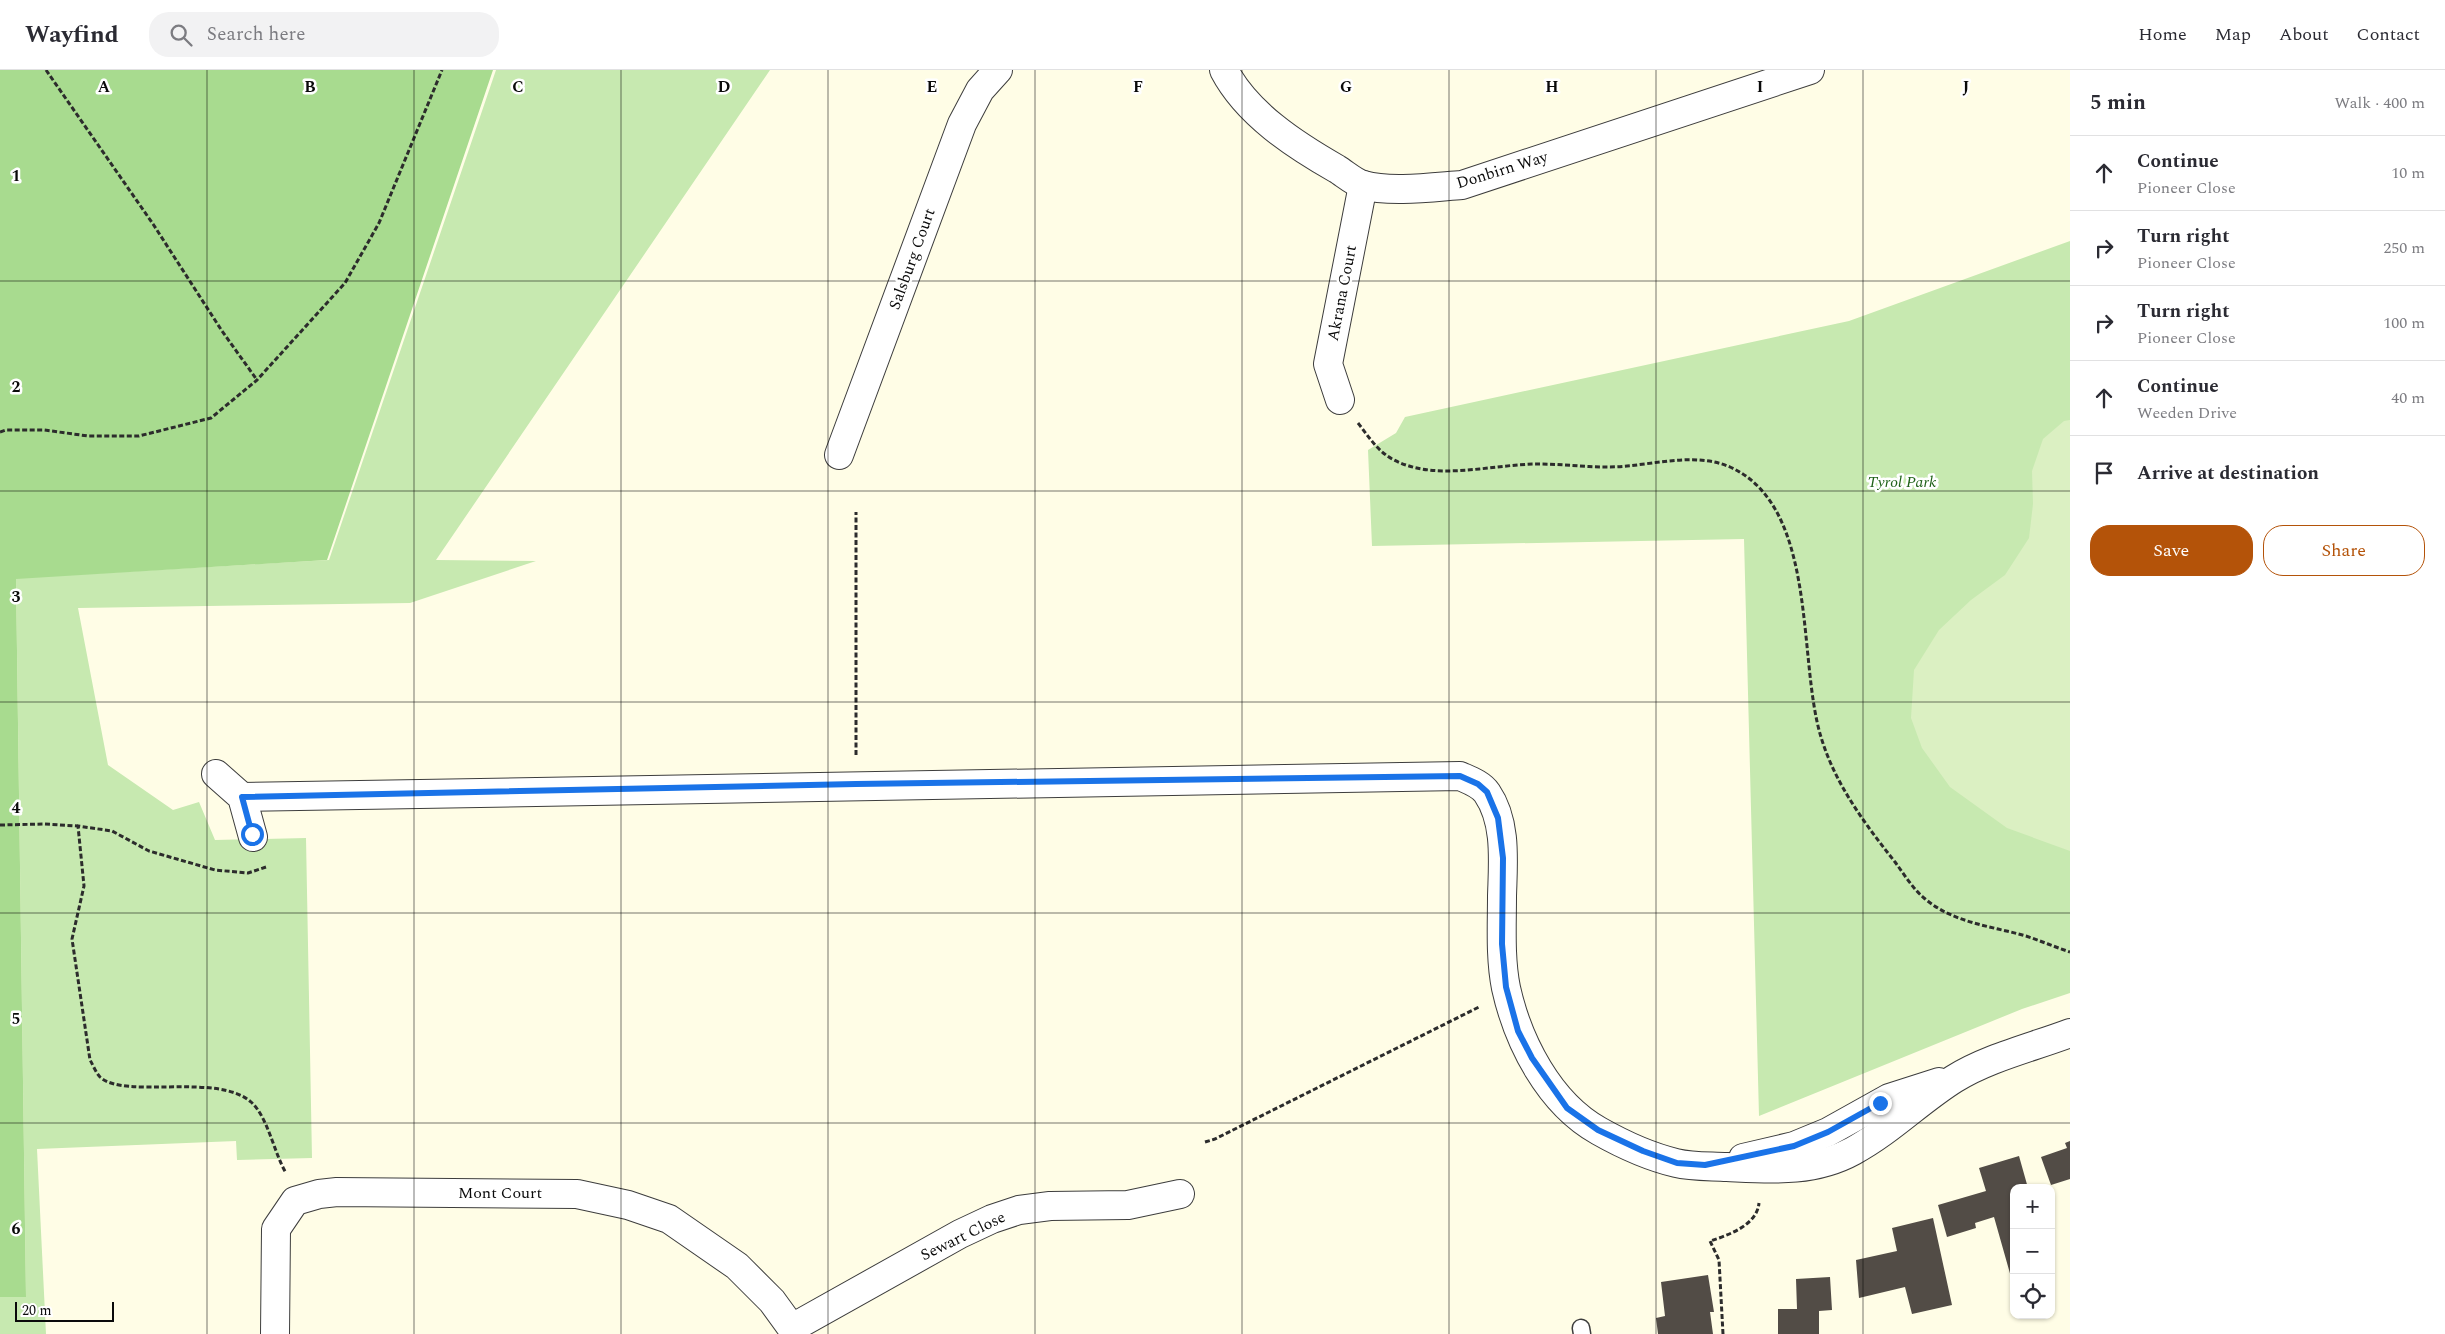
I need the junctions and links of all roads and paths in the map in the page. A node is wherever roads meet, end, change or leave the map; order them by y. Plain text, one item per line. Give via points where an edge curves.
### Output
1 (46, 70) edge
2 (442, 70) edge
3 (998, 70) edge
4 (1224, 70) edge
5 (1810, 70) edge
6 (1363, 185) junction
7 (257, 380) junction
8 (1340, 400) joint
9 (0, 432) edge
10 (839, 456) dead end
11 (856, 512) dead end
12 (856, 761) dead end
13 (216, 774) dead end
14 (242, 797) junction
15 (0, 825) edge
16 (78, 826) junction
17 (252, 837) dead end
18 (269, 864) dead end
19 (2070, 952) edge
20 (1479, 1007) dead end
21 (2070, 1034) edge
22 (1205, 1142) dead end
23 (288, 1177) dead end
24 (1180, 1194) dead end
25 (1759, 1203) dead end
26 (794, 1331) edge
27 (275, 1334) edge
28 (1723, 1334) edge

1 - 7 path
2 - 7 path via 379,223 345,283
3 - 10 street, Salsburg Court via 980,90 962,124
4 - 6 street, Donbirn Way via 1233,86 1266,121 1316,157
5 - 6 street, Donbirn Way via 1462,184 1411,190
6 - 8 street, Akrana Court via 1328,364
7 - 9 path via 211,418 139,436 88,436 44,430
8 - 19 path via 1381,453 1396,462 1420,468 1451,470 1536,464 1615,467 1699,459 1730,467 1757,486 1778,513 1794,554 1813,702 1821,738 1850,801 1924,898 1949,915
11 - 12 path
13 - 14 street
14 - 17 street
14 - 21 street via 1460,776 1487,792 1498,818 1503,858 1502,944 1506,987 1518,1031 1532,1058 1567,1108 1598,1130 1677,1163 1791,1169 1824,1163 1875,1139 1954,1078 1983,1064
15 - 16 path
16 - 18 path via 112,831 149,851 215,870 248,873
16 - 23 path via 84,886 72,939 90,1060 99,1076 113,1083 231,1091 252,1102
20 - 22 path
24 - 26 street, Sewart Close via 1128,1205 1050,1206 992,1218
25 - 28 path via 1758,1212 1749,1222 1729,1235 1710,1241 1720,1260
26 - 27 street, Mont Court via 772,1301 730,1262 669,1218 628,1204 577,1194 337,1192 295,1201 276,1229

